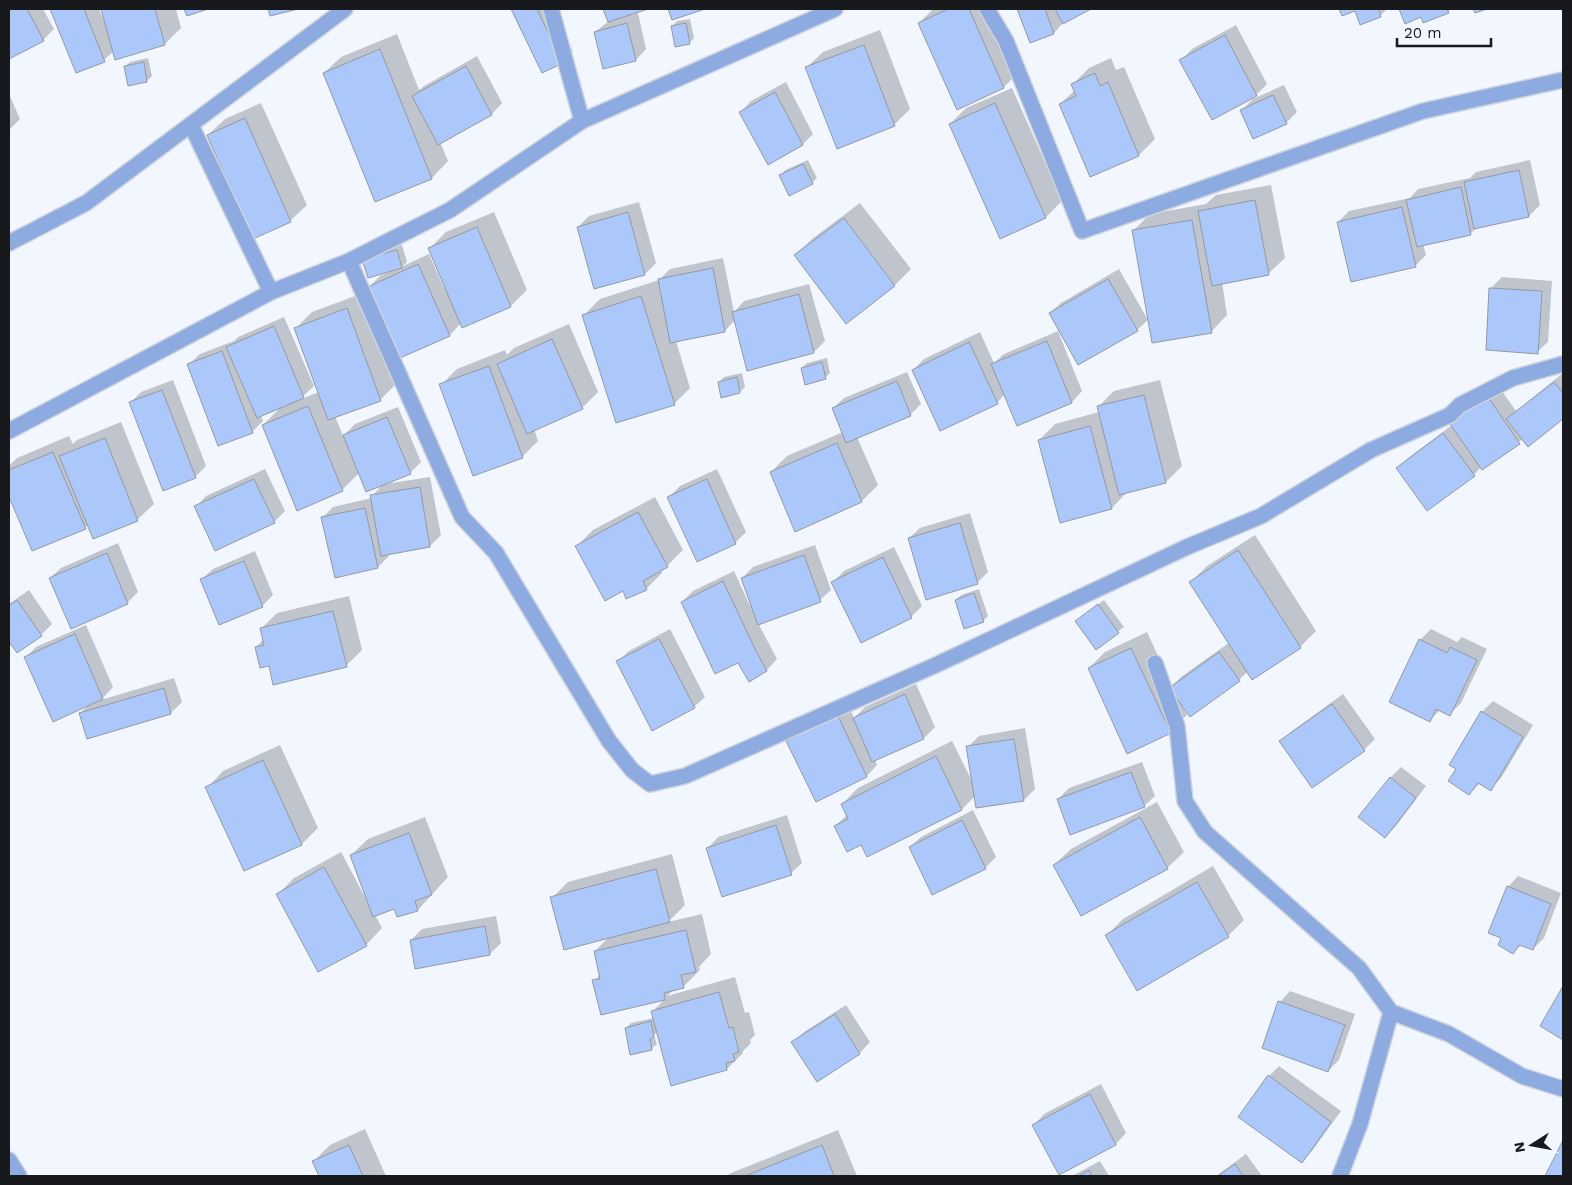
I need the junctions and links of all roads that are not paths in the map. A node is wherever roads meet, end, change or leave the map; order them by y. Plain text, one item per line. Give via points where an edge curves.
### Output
1 (344, 9) edge
2 (550, 9) edge
3 (835, 9) edge
4 (987, 9) edge
5 (1563, 80) edge
6 (582, 121) junction
7 (191, 125) junction
8 (9, 243) edge
9 (349, 261) junction
10 (271, 292) junction
11 (1563, 364) edge
12 (9, 431) edge
13 (1155, 663) dead end
14 (1391, 1012) junction
15 (1563, 1089) edge
16 (9, 1160) edge
17 (19, 1176) edge
18 (1340, 1176) edge

1 - 7 street
2 - 6 street
3 - 6 street
4 - 5 street via 1006,41 1082,231 1423,111
6 - 9 street via 450,210
7 - 8 street via 86,203
7 - 10 street
9 - 10 street
9 - 11 street via 462,517 496,553 609,741 632,770 650,784 684,776 1261,516 1371,450 1450,415 1460,406 1513,378
10 - 12 street
13 - 14 street via 1177,726 1185,801 1205,832 1359,968
14 - 15 street via 1449,1034 1522,1076
14 - 18 street via 1360,1124
16 - 17 street

